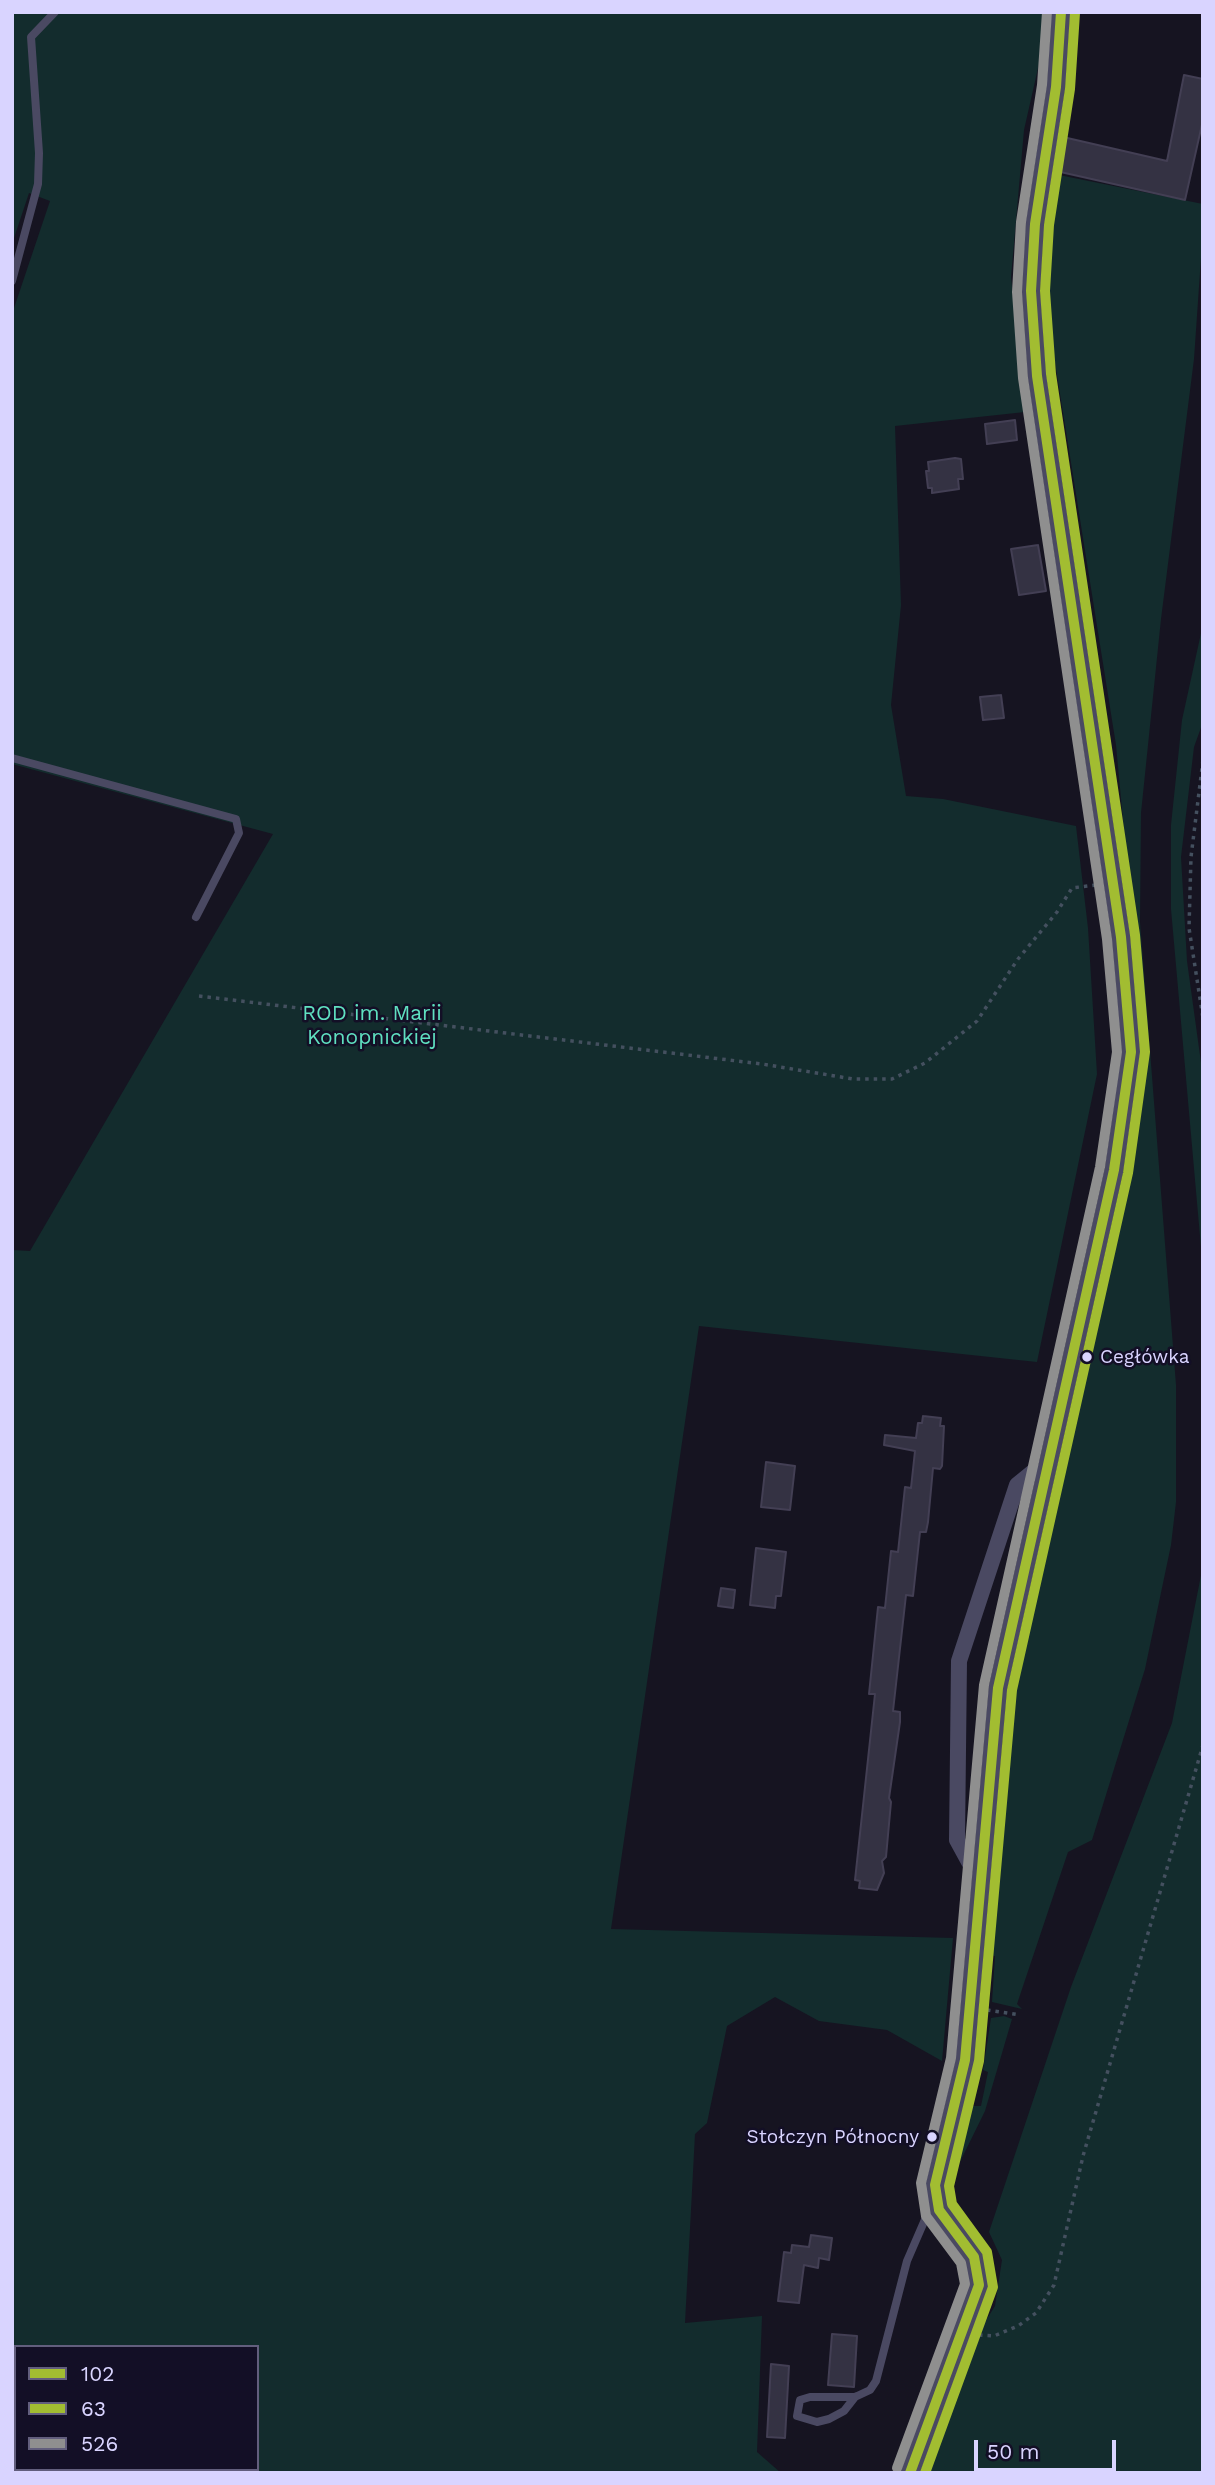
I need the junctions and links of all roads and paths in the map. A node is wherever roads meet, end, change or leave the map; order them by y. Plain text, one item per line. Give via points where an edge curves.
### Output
1 (55, 12) edge
2 (1061, 12) edge
3 (12, 282) edge
4 (12, 758) edge
5 (1203, 760) edge
6 (1083, 886) dead end
7 (197, 917) dead end
8 (199, 996) dead end
9 (1203, 1018) edge
10 (1045, 1474) junction
11 (1203, 1745) edge
12 (981, 1864) junction
13 (983, 2010) dead end
14 (1020, 2015) dead end
15 (935, 2195) junction
16 (974, 2331) junction
17 (855, 2397) junction
18 (910, 2473) edge

1 - 3 lane via 31,37 38,184
2 - 10 street via 1056,87 1035,224 1034,339 1121,937 1130,1052 1114,1170
4 - 7 lane via 236,819 239,833
5 - 9 path via 1191,857 1189,928
6 - 8 path via 1072,888 977,1021 925,1063 892,1079 853,1079
10 - 12 street via 998,1688
10 - 12 street via 1033,1472 1017,1485 959,1661 957,1840 969,1862
11 - 16 path via 1083,2156 1054,2285 1036,2314 1018,2326 994,2336
12 - 15 street via 964,2070
13 - 14 path
15 - 16 street via 939,2210 974,2257 979,2278
15 - 17 lane via 907,2261 881,2370 870,2390
16 - 18 street
17 - 17 lane via 800,2400 797,2417 817,2422 829,2419 844,2411

